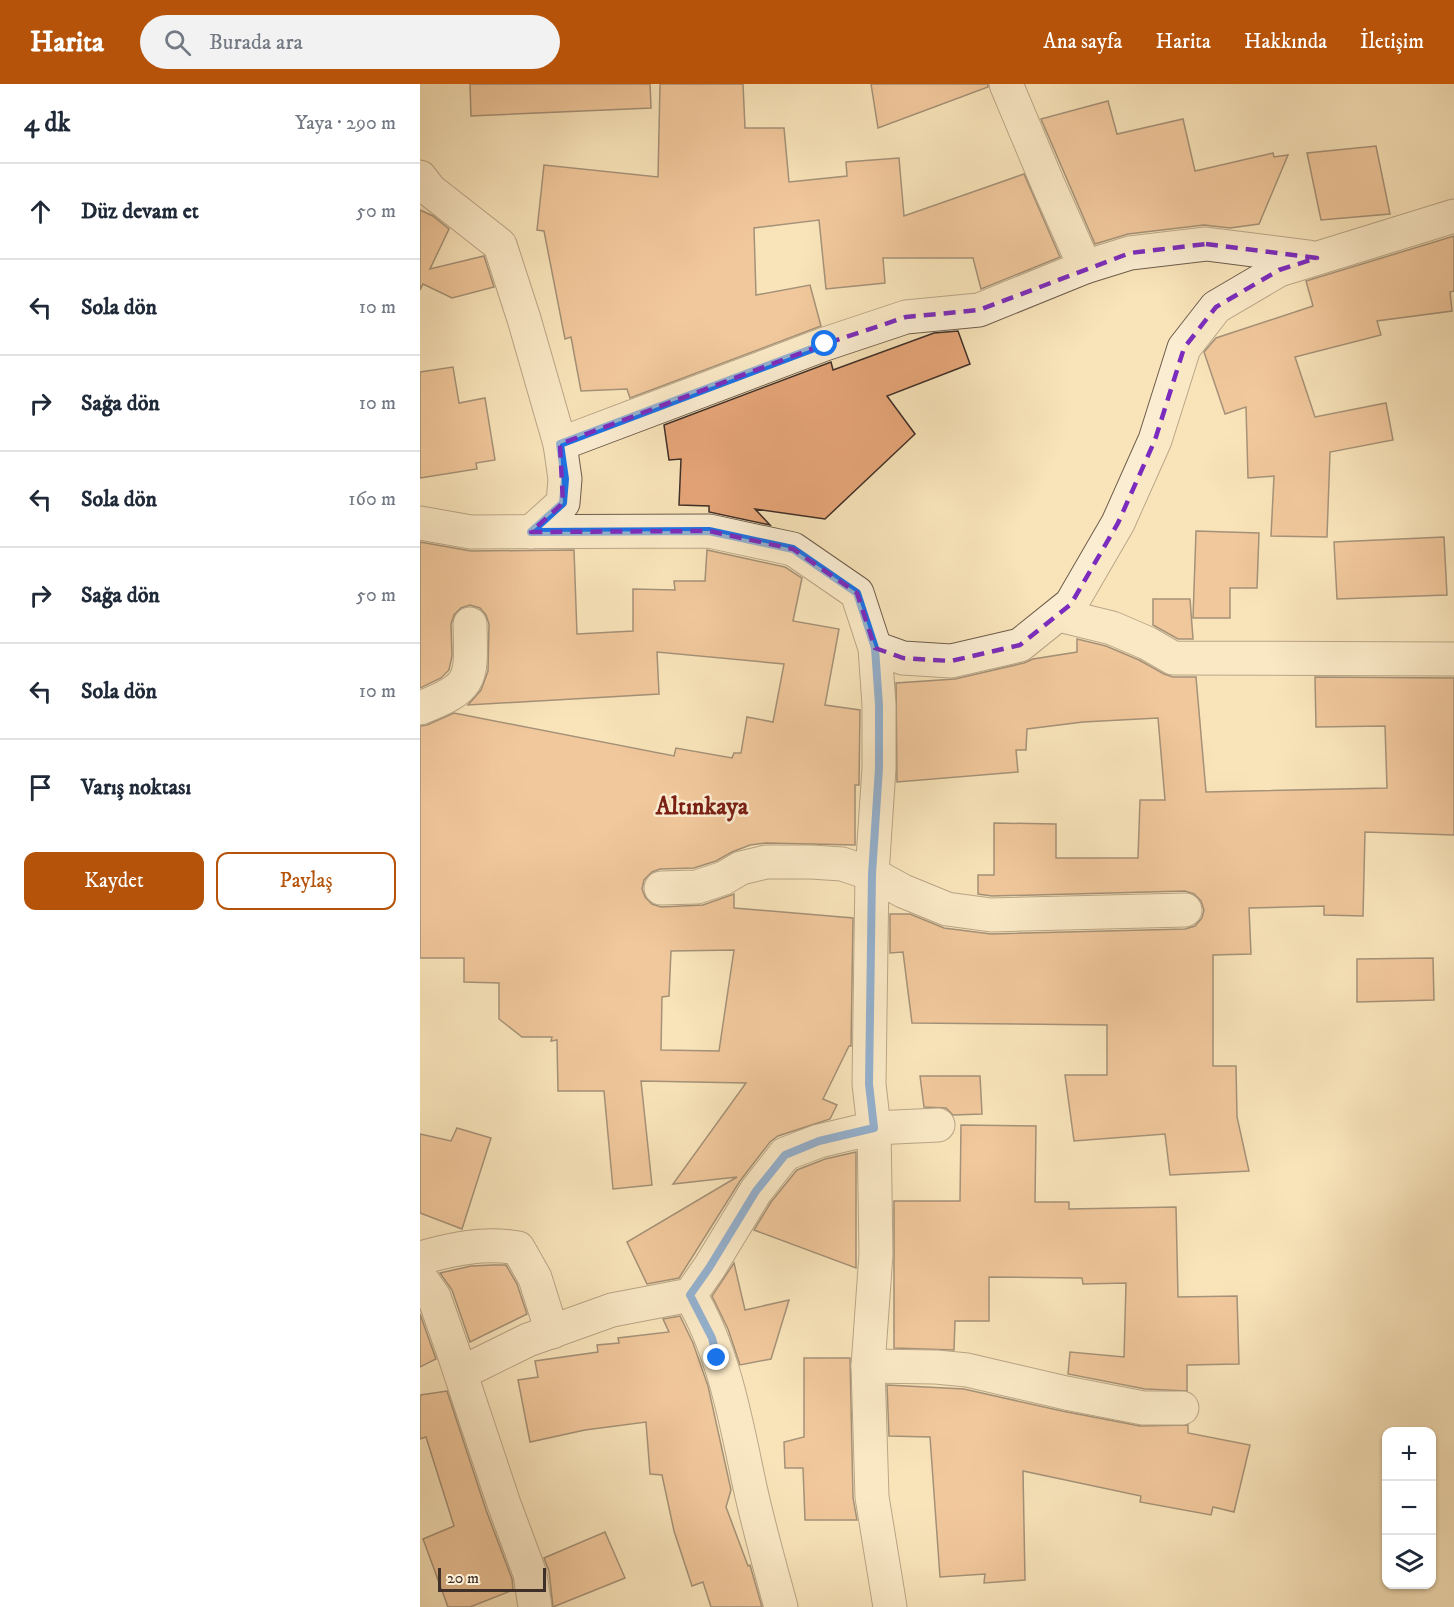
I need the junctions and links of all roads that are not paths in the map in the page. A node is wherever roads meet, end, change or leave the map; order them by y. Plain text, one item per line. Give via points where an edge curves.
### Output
1 (1006, 84) edge
2 (420, 177) edge
3 (1454, 216) edge
4 (1317, 258) junction
5 (1085, 267) junction
6 (560, 444) junction
7 (420, 523) edge
8 (531, 532) junction
9 (1059, 615) junction
10 (470, 624) dead end
11 (875, 648) junction
12 (1454, 659) edge
13 (420, 708) edge
14 (872, 874) junction
15 (661, 888) dead end
16 (1185, 910) dead end
17 (938, 1125) dead end
18 (874, 1128) junction
19 (420, 1258) edge
20 (420, 1277) edge
21 (690, 1295) junction
22 (552, 1332) junction
23 (868, 1366) junction
24 (461, 1373) junction
25 (1182, 1408) dead end
26 (535, 1607) edge
27 (781, 1607) edge
28 (890, 1607) edge

1 - 5 street
2 - 6 street via 430,190 500,245
3 - 4 street
4 - 5 street via 1206,244 1130,253
4 - 9 street via 1279,270 1216,307 1184,348 1155,440 1118,523 1071,604
5 - 6 street via 979,310 906,317 825,344
6 - 8 street via 565,479 563,503
7 - 8 street via 471,532
8 - 11 street via 709,531 793,549 857,593
9 - 11 street via 1020,645 951,661 903,658
9 - 12 street via 1112,628 1173,658
10 - 13 street via 470,664 464,685 449,697
11 - 14 street via 879,768
14 - 15 street via 842,864 766,862 697,887
14 - 16 street via 947,909 991,915
14 - 18 street via 869,1084
17 - 18 street
18 - 21 street via 819,1141 785,1155 756,1191
18 - 23 street via 876,1254
19 - 22 street via 464,1246 518,1248 535,1278
20 - 24 street via 434,1297
21 - 22 street via 612,1310
21 - 27 street via 712,1338
22 - 24 street
23 - 25 street via 967,1370 1143,1408
23 - 28 street via 872,1497
24 - 26 street via 530,1574

